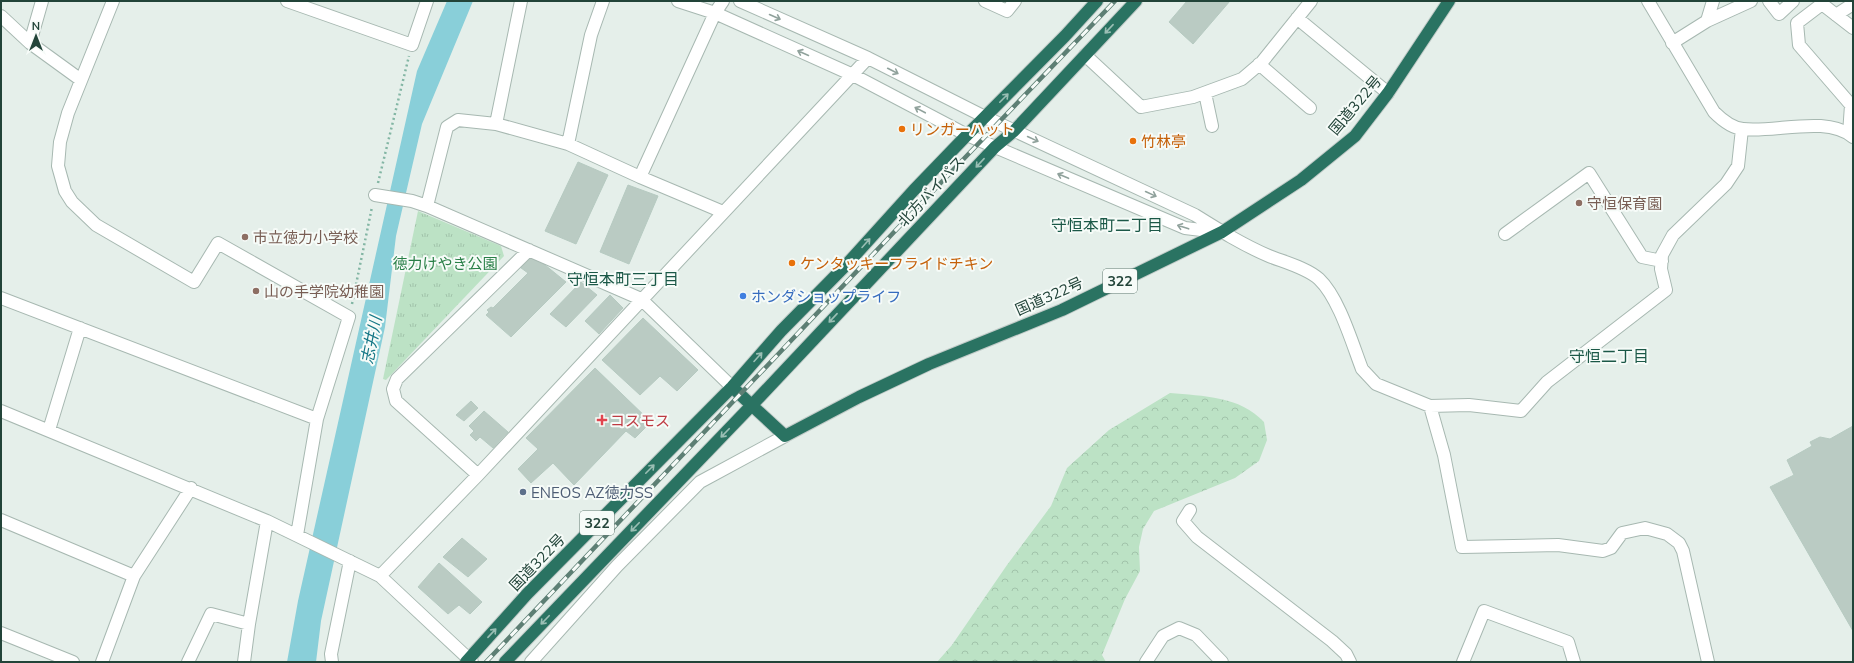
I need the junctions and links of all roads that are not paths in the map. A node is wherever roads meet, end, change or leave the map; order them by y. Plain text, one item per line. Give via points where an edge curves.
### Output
1 (42, 1) edge
2 (113, 1) edge
3 (287, 1) edge
4 (427, 1) edge
5 (521, 1) edge
6 (604, 1) edge
7 (678, 1) edge
8 (723, 1) edge
9 (740, 1) edge
10 (985, 1) edge
11 (1015, 1) edge
12 (1097, 1) edge
13 (1136, 1) edge
14 (1311, 1) edge
15 (1449, 1) edge
16 (1648, 1) edge
17 (1714, 1) edge
18 (1751, 1) edge
19 (1769, 1) edge
20 (1793, 1) edge
21 (1853, 4) edge
22 (317, 6) edge
23 (715, 13) junction
24 (1836, 15) junction
25 (1, 16) edge
26 (1297, 18) junction
27 (1707, 20) junction
28 (1853, 28) edge
29 (30, 43) junction
30 (1672, 43) junction
31 (1086, 55) junction
32 (868, 58) junction
33 (1259, 64) junction
34 (853, 75) junction
35 (81, 80) junction
36 (1205, 93) junction
37 (1388, 93) junction
38 (1310, 108) dead end
39 (985, 117) junction
40 (496, 124) junction
41 (1212, 126) dead end
42 (1742, 130) junction
43 (1014, 131) junction
44 (966, 135) junction
45 (1851, 136) edge
46 (568, 144) junction
47 (995, 147) junction
48 (640, 178) junction
49 (380, 195) road end
50 (427, 206) junction
51 (723, 212) junction
52 (1222, 232) junction
53 (1505, 234) dead end
54 (529, 250) junction
55 (1662, 261) junction
56 (1, 298) edge
57 (641, 299) junction
58 (80, 328) junction
59 (732, 387) junction
60 (752, 405) junction
61 (1430, 406) junction
62 (1, 411) edge
63 (317, 419) junction
64 (49, 430) junction
65 (785, 436) junction
66 (478, 476) junction
67 (191, 488) junction
68 (1190, 510) dead end
69 (1, 520) edge
70 (267, 520) junction
71 (297, 536) junction
72 (346, 559) junction
73 (134, 576) junction
74 (380, 576) junction
75 (249, 624) junction
76 (1, 633) edge
77 (468, 661) edge
78 (73, 662) edge
79 (102, 662) edge
80 (188, 662) edge
81 (244, 662) edge
82 (332, 662) edge
83 (504, 662) edge
84 (531, 662) edge
85 (1146, 662) edge
86 (1222, 662) edge
87 (1350, 662) edge
88 (1463, 662) edge
89 (1574, 662) edge
90 (1708, 662) edge

1 - 29 street
2 - 35 street
3 - 22 street
4 - 22 street via 412,45
5 - 40 street
6 - 46 street via 591,36
7 - 23 street
8 - 23 street
9 -> 32 street
10 - 11 street via 1007,11
39 -> 12 highway, 北方バイパス / 322
13 -> 31 highway, 北方バイパス / 322
14 - 26 street
15 - 37 highway, 国道322号 / 322
16 - 30 street
17 - 27 street
18 - 27 street
19 - 20 street via 1779,14
21 - 24 street
34 -> 23 street
23 - 48 street
24 - 28 street
24 - 45 street via 1822,4 1797,24 1799,44 1851,106
25 - 29 street
26 - 33 street
26 - 37 street
27 - 30 street
29 - 35 street
30 - 42 street via 1714,112 1725,123
31 - 36 street via 1142,107
31 - 43 highway, 北方バイパス / 322
32 - 34 street
32 -> 39 street
33 - 36 street via 1242,79
33 - 38 street
44 -> 34 street
34 - 51 street
35 - 63 street via 60,142 58,166 65,191 72,202 96,225 194,282 218,243 349,317
36 - 41 street
37 - 52 highway, 国道322号 / 322 via 1355,136 1327,160
39 - 43 street
39 - 44 highway, 北方バイパス / 322
40 - 46 street
40 - 50 street via 458,120 447,127
42 - 45 street via 1813,126 1830,128
42 - 55 street via 1738,166 1726,184 1673,235 1662,255
43 - 47 highway, 北方バイパス / 322
43 -> 52 street via 1195,215
44 - 47 street
59 -> 44 highway, 北方バイパス / 322 via 781,331 847,264
46 - 48 street
52 -> 47 street via 1185,228
47 -> 60 highway, 北方バイパス / 322
48 - 51 street
49 - 50 street
50 - 54 street
51 - 57 street
52 - 61 street via 1318,278 1332,295 1362,369 1370,379 1376,384
52 - 65 highway, 国道322号 / 322 via 1062,310 928,364
53 - 55 street via 1589,173 1642,257
54 - 57 street
54 - 66 street via 397,379 393,389 396,401
55 - 61 street via 1661,269 1666,290 1548,382 1521,411 1469,405
56 - 58 street
57 - 59 street
57 - 66 street
58 - 63 street
58 - 64 street
59 - 60 highway
77 -> 59 highway, 国道322号 / 322 via 527,594
60 - 65 highway
60 -> 83 highway, 322
61 - 90 street via 1444,455 1462,547 1558,545 1603,551 1611,548 1622,533 1645,528 1667,534 1679,543 1683,551
62 - 64 street
63 - 71 street
64 - 67 street
65 - 84 street via 700,482 617,566
66 - 74 street
67 - 70 street
67 - 73 street
68 - 87 street via 1183,521 1198,537 1332,640
69 - 73 street
70 - 71 street
70 - 75 street
71 - 72 street
72 - 74 street
72 - 82 street via 331,654
73 - 79 street
74 - 77 street
75 - 80 street via 211,614
75 - 81 street
76 - 78 street
85 - 86 street via 1163,636 1179,628 1196,635
88 - 89 street via 1484,611 1568,642

